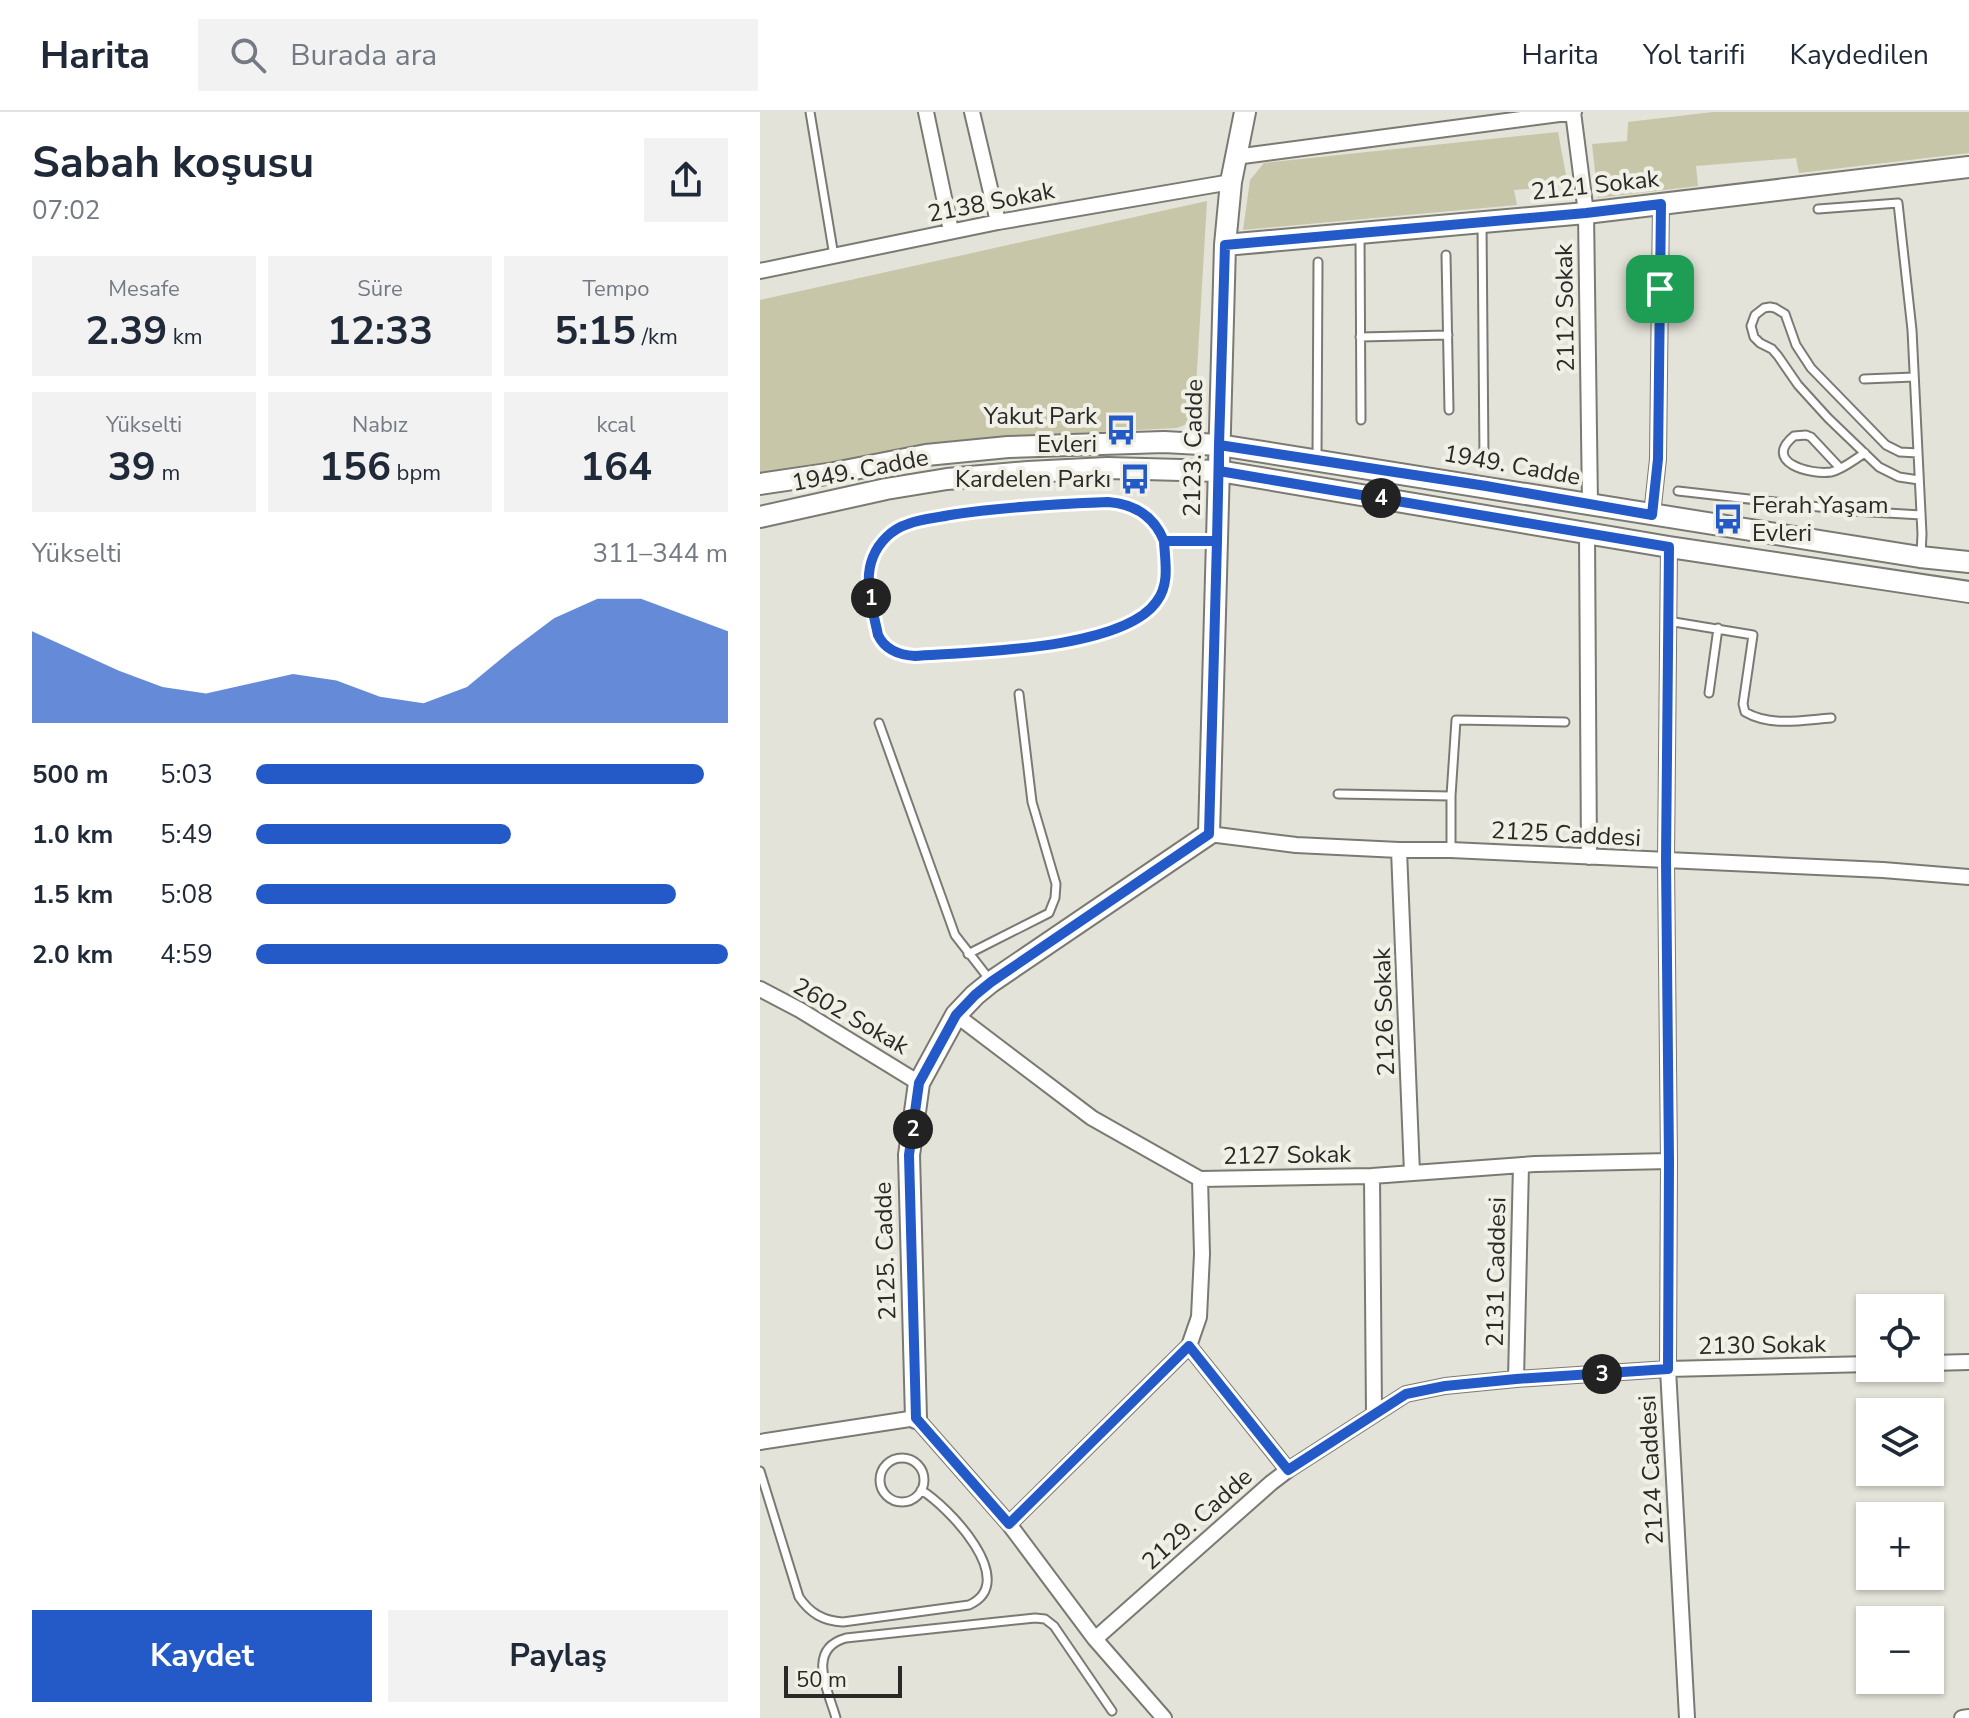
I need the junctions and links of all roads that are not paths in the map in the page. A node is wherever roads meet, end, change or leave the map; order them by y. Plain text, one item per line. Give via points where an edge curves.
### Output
1 (810, 112) edge
2 (926, 112) edge
3 (972, 112) edge
4 (1245, 112) edge
5 (1573, 112) edge
6 (1235, 157) junction
7 (1969, 167) edge
8 (1231, 182) junction
9 (1661, 204) junction
10 (1818, 209) dead end
11 (1586, 213) junction
12 (998, 222) junction
13 (1482, 222) junction
14 (951, 231) junction
15 (1360, 233) junction
16 (1225, 245) junction
17 (1446, 255) dead end
18 (834, 256) junction
19 (1318, 262) dead end
20 (760, 271) edge
21 (1448, 335) junction
22 (1360, 337) junction
23 (1914, 377) junction
24 (1864, 379) dead end
25 (1449, 410) dead end
26 (1361, 420) dead end
27 (1219, 445) junction
28 (1865, 453) junction
29 (1918, 453) junction
30 (1484, 457) dead end
31 (1317, 460) junction
32 (1840, 468) junction
33 (1219, 471) junction
34 (1919, 480) junction
35 (760, 484) edge
36 (1678, 491) dead end
37 (1590, 504) junction
38 (1652, 515) junction
39 (1921, 515) junction
40 (760, 517) edge
41 (1587, 533) junction
42 (1164, 541) junction
43 (1217, 541) junction
44 (1669, 547) junction
45 (1920, 557) junction
46 (1969, 562) edge
47 (1969, 592) edge
48 (1668, 621) junction
49 (1718, 628) junction
50 (1709, 693) dead end
51 (1019, 694) dead end
52 (1831, 718) dead end
53 (1565, 722) dead end
54 (879, 723) dead end
55 (1338, 794) dead end
56 (1451, 796) junction
57 (1209, 834) junction
58 (1399, 850) junction
59 (1451, 850) junction
60 (1589, 857) junction
61 (1666, 860) junction
62 (1969, 877) edge
63 (968, 954) junction
64 (991, 982) junction
65 (760, 989) edge
66 (956, 1015) junction
67 (919, 1083) junction
68 (1669, 1161) junction
69 (1521, 1165) junction
70 (1412, 1173) junction
71 (1372, 1176) junction
72 (1200, 1179) junction
73 (1189, 1346) junction
74 (1969, 1362) edge
75 (1944, 1363) edge
76 (1856, 1364) edge
77 (1668, 1369) junction
78 (1516, 1379) junction
79 (1374, 1413) junction
80 (916, 1418) junction
81 (760, 1442) edge
82 (1288, 1470) junction
83 (760, 1471) edge
84 (921, 1490) junction
85 (1009, 1524) junction
86 (1095, 1639) junction
87 (1112, 1711) dead end
88 (1969, 1717) edge
89 (836, 1718) edge
90 (1164, 1718) edge
91 (1687, 1718) edge
92 (1962, 1718) edge

1 - 18 lane
2 - 14 street
3 - 12 street
4 - 6 street, 2123. Cadde
5 - 6 street
5 - 11 street, 2112 Sokak
6 - 8 street, 2123. Cadde
7 - 9 street, 2121 Sokak
8 - 12 street, 2138 Sokak
8 - 16 street, 2123. Cadde
9 - 11 street, 2121 Sokak
9 - 38 street via 1658,459
10 - 23 lane via 1898,203
11 - 13 street, 2121 Sokak
11 - 37 street, 2112 Sokak
12 - 14 street, 2138 Sokak
13 - 15 street, 2121 Sokak
13 - 30 lane
14 - 18 street, 2138 Sokak
15 - 16 street, 2121 Sokak
15 - 22 lane
16 - 27 street, 2123. Cadde
17 - 21 lane
18 - 20 street, 2138 Sokak
19 - 31 lane
21 - 22 lane
21 - 25 lane
22 - 26 lane
23 - 24 lane
23 - 29 lane
27 - 31 street, 1949. Cadde
27 - 33 street, 2123. Cadde
27 - 35 street, 1949. Cadde via 1008,447 926,455
28 - 29 lane via 1812,402 1772,349 1754,337 1752,320 1759,311 1770,307 1785,314 1811,368 1881,440 1900,452
28 - 32 lane
28 - 34 lane via 1879,467
29 - 34 lane
31 - 37 street, 1949. Cadde
32 - 32 lane via 1806,435 1794,436 1785,447 1787,461 1802,471
33 - 40 street, 1949. Cadde via 1107,468 947,479
33 - 41 street, 1949. Cadde
33 - 43 street, 2123. Cadde
34 - 39 lane
36 - 39 lane
37 - 38 street, 1949. Cadde
38 - 45 street, 1949. Cadde
39 - 45 lane
41 - 44 street, 1949. Cadde
41 - 60 street
42 - 42 lane via 1141,511 1108,502 976,511 908,523 883,540 870,567 878,635 895,652 915,656 1027,649 1097,634 1133,621 1157,601 1166,578
42 - 43 lane
43 - 57 street, 2123. Cadde
44 - 47 street, 1949. Cadde
44 - 48 street, 2124 Caddesi
45 - 46 street, 1949. Cadde
48 - 49 lane
48 - 61 street, 2124 Caddesi
49 - 50 lane
49 - 52 lane via 1753,635 1745,712 1774,722
51 - 63 lane via 1032,802 1056,884 1055,898 1049,913
53 - 56 lane via 1456,720
54 - 63 lane via 955,935
55 - 56 lane
56 - 59 lane
57 - 58 street, 2125 Caddesi
57 - 64 street, 2125. Cadde
58 - 59 street, 2125 Caddesi
58 - 70 street, 2126 Sokak
59 - 60 street, 2125 Caddesi
60 - 61 street, 2125 Caddesi
61 - 62 street, 2125 Caddesi
61 - 68 street, 2124 Caddesi
63 - 64 lane
64 - 66 street, 2125. Cadde
65 - 67 street, 2602 Sokak
66 - 67 street, 2125. Cadde
66 - 72 street, 2127 Sokak via 1092,1118
67 - 80 street, 2125. Cadde via 909,1155
68 - 69 street, 2127 Sokak
68 - 77 street, 2124 Caddesi
69 - 70 street, 2127 Sokak
69 - 78 street, 2131 Caddesi
70 - 71 street, 2127 Sokak
71 - 72 street, 2127 Sokak
71 - 79 street
72 - 73 street via 1199,1317
73 - 82 street
73 - 85 street
74 - 75 street
76 - 77 street, 2130 Sokak
77 - 78 street, 2130 Sokak
77 - 91 street, 2124 Caddesi
78 - 79 street, 2130 Sokak via 1406,1394
79 - 82 street, 2129. Cadde
80 - 81 street
80 - 85 street
82 - 86 street, 2129. Cadde
83 - 84 lane via 799,1597 816,1615 834,1621 969,1605 984,1594 989,1580 983,1560 943,1506
84 - 84 lane via 922,1471 907,1458 888,1462 882,1470 882,1489 888,1497 906,1501
85 - 86 street
86 - 90 street
87 - 89 lane via 1054,1626 1040,1618 834,1642 822,1665
88 - 92 street

